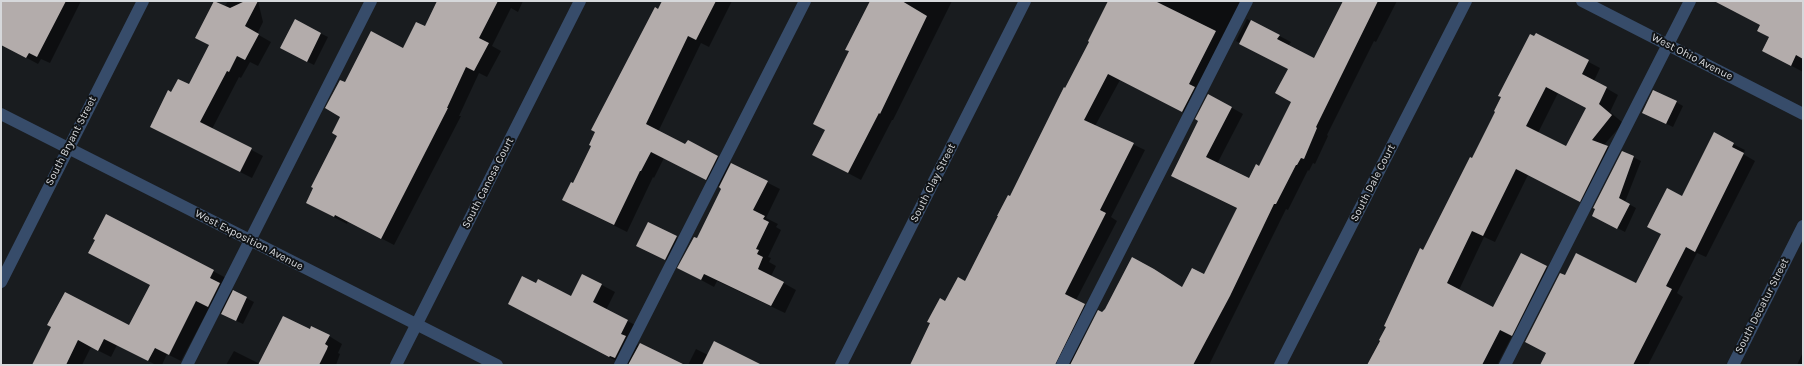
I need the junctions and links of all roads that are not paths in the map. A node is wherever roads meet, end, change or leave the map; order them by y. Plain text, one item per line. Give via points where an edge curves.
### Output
1 (142, 1) edge
2 (371, 1) edge
3 (580, 1) edge
4 (805, 1) edge
5 (1025, 1) edge
6 (1247, 1) edge
7 (1466, 1) edge
8 (1582, 1) edge
9 (1690, 1) edge
10 (1668, 45) junction
11 (1, 114) edge
12 (1803, 114) edge
13 (68, 149) junction
14 (1803, 226) edge
15 (250, 241) junction
16 (1, 282) edge
17 (416, 324) junction
18 (187, 365) edge
19 (396, 365) edge
20 (497, 365) edge
21 (620, 365) edge
22 (841, 365) edge
23 (1062, 365) edge
24 (1280, 365) edge
25 (1505, 365) edge
26 (1733, 365) edge

1 - 13 street, South Bryant Street
2 - 15 street
3 - 17 street, South Canosa Court
4 - 21 street
5 - 22 street, South Clay Street
6 - 23 street
7 - 24 street, South Dale Court
8 - 10 street, West Ohio Avenue
9 - 10 street
10 - 12 street, West Ohio Avenue
10 - 25 street
11 - 13 street, West Exposition Avenue
13 - 15 street, West Exposition Avenue
13 - 16 street, South Bryant Street
14 - 26 street, South Decatur Street
15 - 17 street, West Exposition Avenue
15 - 18 street
17 - 19 street, South Canosa Court
17 - 20 street, West Exposition Avenue

